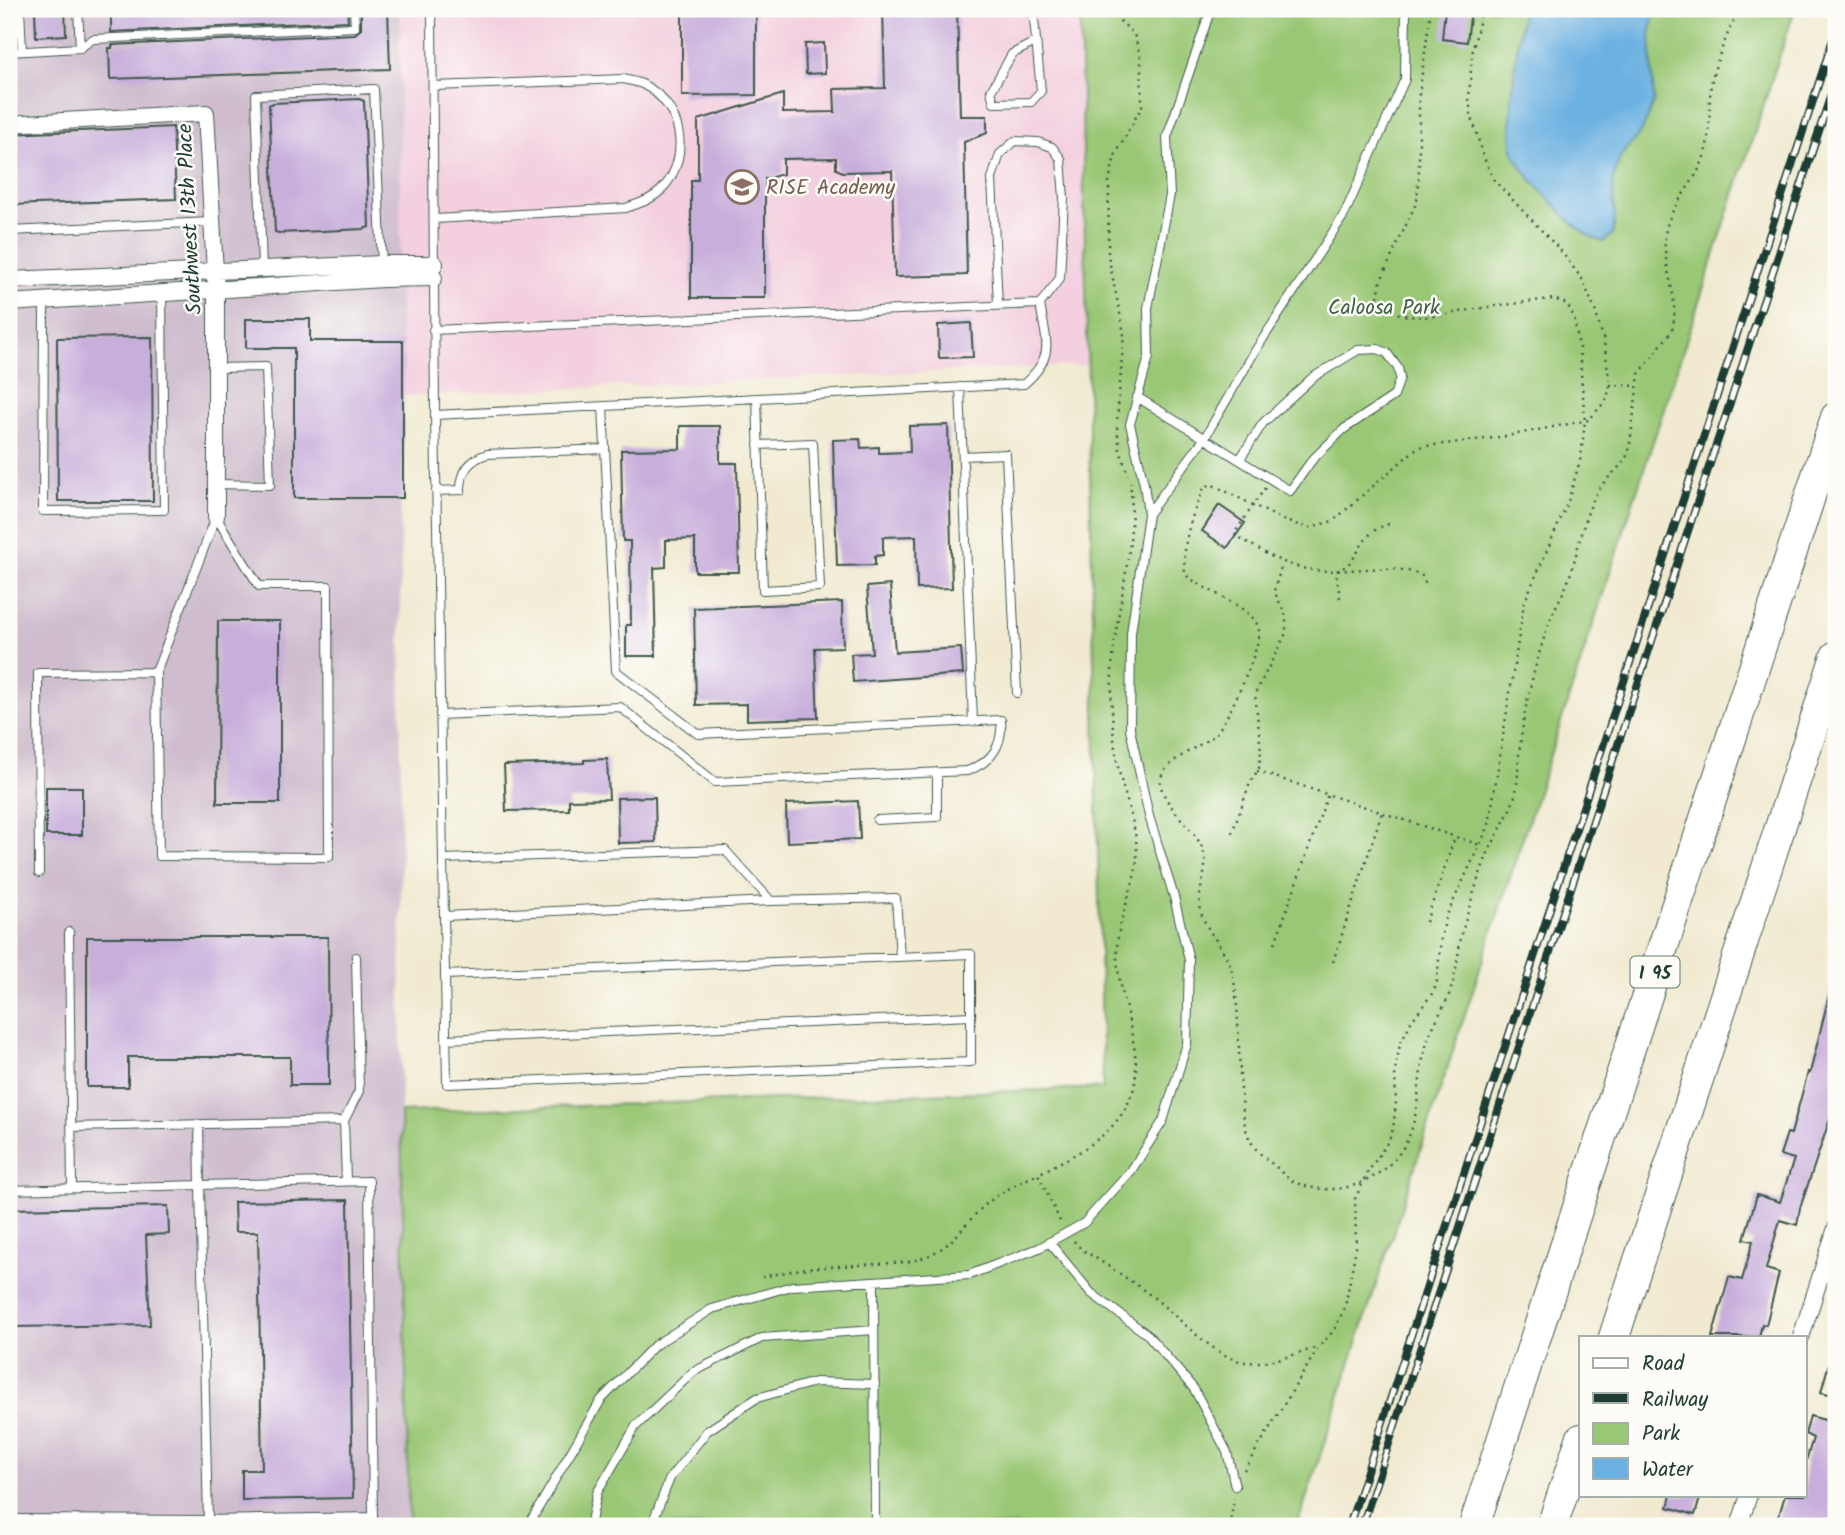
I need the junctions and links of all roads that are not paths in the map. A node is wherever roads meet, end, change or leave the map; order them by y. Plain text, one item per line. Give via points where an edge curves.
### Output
1 (20, 9) edge
2 (78, 9) edge
3 (354, 9) edge
4 (432, 9) edge
5 (1033, 9) edge
6 (1211, 9) edge
7 (1406, 9) edge
8 (1035, 42) junction
9 (80, 48) junction
10 (22, 51) junction
11 (9, 52) edge
12 (433, 86) junction
13 (9, 124) edge
14 (435, 219) junction
15 (212, 222) junction
16 (9, 231) edge
17 (262, 269) junction
18 (215, 271) junction
19 (382, 271) junction
20 (434, 271) junction
21 (9, 280) edge
22 (216, 289) junction
23 (162, 292) junction
24 (44, 302) junction
25 (9, 303) edge
26 (1040, 304) junction
27 (998, 305) junction
28 (433, 330) junction
29 (216, 368) junction
30 (960, 387) junction
31 (1138, 397) junction
32 (757, 398) junction
33 (603, 406) junction
34 (435, 415) junction
35 (1836, 417) edge
36 (1204, 439) junction
37 (758, 445) junction
38 (605, 449) junction
39 (963, 456) junction
40 (1240, 459) junction
41 (216, 484) junction
42 (436, 491) junction
43 (1148, 514) junction
44 (216, 517) junction
45 (1836, 656) edge
46 (156, 672) junction
47 (1017, 693) dead end
48 (440, 715) junction
49 (973, 722) junction
50 (937, 772) junction
51 (877, 820) dead end
52 (443, 859) junction
53 (39, 873) dead end
54 (771, 901) junction
55 (444, 916) junction
56 (69, 932) dead end
57 (356, 957) dead end
58 (900, 957) junction
59 (445, 975) junction
60 (971, 1016) junction
61 (446, 1040) junction
62 (344, 1121) junction
63 (199, 1124) junction
64 (71, 1127) junction
65 (346, 1181) junction
66 (200, 1185) junction
67 (72, 1188) junction
68 (9, 1190) edge
69 (1836, 1228) edge
70 (1049, 1242) junction
71 (874, 1281) junction
72 (874, 1330) junction
73 (1614, 1336) edge
74 (1801, 1336) edge
75 (874, 1384) junction
76 (1579, 1445) edge
77 (1235, 1486) road end
78 (1749, 1496) edge
79 (9, 1519) edge
80 (208, 1523) edge
81 (528, 1526) edge
82 (590, 1526) edge
83 (651, 1526) edge
84 (875, 1526) edge
85 (1474, 1526) edge
86 (1552, 1526) edge
87 (1739, 1526) edge

1 - 10 lane
2 - 9 lane
3 - 9 lane via 355,27 93,39
4 - 12 lane
5 - 8 lane
6 - 31 lane via 1167,138 1170,195 1148,308 1149,357
7 - 36 lane via 1405,79 1344,215
8 - 8 lane via 1012,54 992,91 994,103 1031,102 1041,91
9 - 10 lane
10 - 11 lane
12 - 14 lane
12 - 14 lane via 624,79 660,96 680,132 674,172 663,189 646,201 626,208
13 - 15 street, Southwest 13th Place via 206,113
14 - 20 lane
15 - 16 lane
15 - 18 street, Southwest 13th Place
17 - 18 street
17 - 19 street
17 - 19 lane via 256,95 374,89
18 - 21 street
18 - 22 street, Southwest 13th Place
19 - 20 street
19 - 22 street
20 - 28 lane
22 - 23 street
22 - 29 street, Southwest 13th Place
23 - 24 street
23 - 24 lane via 164,510 43,511
24 - 25 street
26 - 27 lane
26 - 27 lane via 1060,278 1065,198 1061,159 1052,147 1015,141 1000,154 992,178
26 - 30 lane via 1048,351 1039,371 1024,384
27 - 28 lane
28 - 34 lane
29 - 41 street, Southwest 13th Place
29 - 41 lane via 266,367 270,485
30 - 32 lane
30 - 39 lane
31 - 36 lane
31 - 43 lane via 1130,424
32 - 33 lane
32 - 37 lane
33 - 34 lane
33 - 38 lane
34 - 42 lane
35 - 85 highway, I 95
36 - 40 lane
36 - 43 lane
37 - 37 lane via 763,590 820,587 813,443
38 - 42 lane via 487,454 470,463 461,490
38 - 49 lane via 616,671 698,734
39 - 47 lane via 1006,454
39 - 49 lane
40 - 40 lane via 1290,491 1343,429 1394,396 1400,378 1394,360 1378,349 1358,350 1312,378 1263,423
41 - 44 street, Southwest 13th Place
42 - 48 lane
43 - 70 lane via 1131,633 1130,729 1189,960 1187,1044 1163,1121 1131,1171 1084,1223
44 - 46 lane
44 - 46 lane via 260,586 328,586 329,857 159,856
45 - 73 highway
46 - 53 lane via 38,673
48 - 50 lane via 620,707 715,782
48 - 52 lane
49 - 50 lane via 1001,720 999,747 980,766
50 - 51 lane via 937,817
52 - 54 lane via 725,850
52 - 55 lane
54 - 55 lane
54 - 58 lane via 896,898
55 - 59 lane
56 - 64 lane
57 - 62 lane via 359,1091
58 - 59 lane
58 - 60 lane via 971,954
59 - 61 lane
60 - 61 lane
60 - 61 lane via 971,1062 447,1084
62 - 63 lane
62 - 65 lane
63 - 64 lane
63 - 66 lane
64 - 67 lane
65 - 66 lane
65 - 80 lane via 369,1181 373,1517
66 - 67 lane
66 - 80 lane
67 - 68 lane
69 - 74 street
70 - 71 lane via 968,1275
70 - 77 lane via 1091,1293 1148,1335 1194,1389 1227,1452
71 - 72 lane
71 - 81 lane via 792,1286 712,1309 655,1345 601,1400
72 - 75 lane
72 - 82 lane via 762,1338 693,1372 636,1426 597,1493
75 - 83 lane via 815,1382 757,1398 707,1431 670,1478
75 - 84 lane
76 - 86 highway
78 - 87 street
79 - 80 lane

